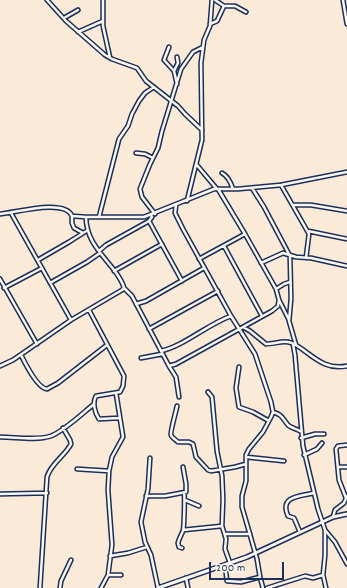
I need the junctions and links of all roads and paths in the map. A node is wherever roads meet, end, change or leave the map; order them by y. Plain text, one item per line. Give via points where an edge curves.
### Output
1 (47, 0) edge
2 (103, 0) edge
3 (214, 0) edge
4 (343, 0) edge
5 (224, 6) junction
6 (78, 10) dead end
7 (246, 12) dead end
8 (64, 18) junction
9 (103, 21) junction
10 (210, 24) junction
11 (347, 24) edge
12 (78, 32) junction
13 (169, 47) dead end
14 (203, 47) junction
15 (177, 57) dead end
16 (110, 58) junction
17 (174, 71) junction
18 (177, 84) junction
19 (154, 87) junction
20 (171, 102) junction
21 (202, 130) junction
22 (136, 153) dead end
23 (153, 158) junction
24 (196, 164) junction
25 (347, 172) edge
26 (222, 173) dead end
27 (281, 185) junction
28 (252, 188) junction
29 (218, 189) junction
30 (232, 189) junction
31 (186, 201) junction
32 (176, 205) junction
33 (293, 205) junction
34 (168, 208) junction
35 (347, 211) edge
36 (11, 213) junction
37 (176, 213) junction
38 (0, 214) edge
39 (153, 214) junction
40 (72, 216) junction
41 (86, 217) junction
42 (99, 217) junction
43 (149, 221) junction
44 (88, 230) junction
45 (308, 231) junction
46 (83, 233) junction
47 (245, 234) junction
48 (347, 239) edge
49 (162, 244) junction
50 (224, 246) junction
51 (286, 250) junction
52 (99, 252) junction
53 (283, 253) junction
54 (290, 254) junction
55 (199, 258) junction
56 (306, 258) junction
57 (38, 260) junction
58 (261, 263) junction
59 (347, 266) edge
60 (42, 268) junction
61 (204, 268) junction
62 (114, 271) junction
63 (0, 280) edge
64 (182, 281) junction
65 (290, 282) junction
66 (50, 283) junction
67 (4, 288) junction
68 (124, 288) junction
69 (276, 288) junction
70 (218, 291) junction
71 (279, 300) junction
72 (136, 304) junction
73 (89, 310) junction
74 (231, 316) junction
75 (262, 316) junction
76 (71, 320) junction
77 (289, 321) junction
78 (242, 327) junction
79 (149, 328) junction
80 (239, 329) junction
81 (37, 344) junction
82 (294, 344) junction
83 (107, 345) junction
84 (162, 353) junction
85 (21, 355) junction
86 (140, 358) dead end
87 (0, 366) edge
88 (169, 366) junction
89 (347, 366) edge
90 (239, 367) dead end
91 (208, 392) dead end
92 (116, 393) junction
93 (179, 397) dead end
94 (94, 404) junction
95 (177, 406) dead end
96 (273, 412) junction
97 (119, 418) junction
98 (269, 421) junction
99 (63, 428) junction
100 (301, 432) junction
101 (324, 434) dead end
102 (0, 437) edge
103 (301, 438) junction
104 (322, 443) dead end
105 (347, 445) edge
106 (304, 455) junction
107 (150, 458) dead end
108 (246, 458) junction
109 (284, 460) dead end
110 (246, 464) junction
111 (184, 467) dead end
112 (347, 467) edge
113 (221, 468) junction
114 (338, 468) junction
115 (77, 469) dead end
116 (109, 471) junction
117 (184, 492) junction
118 (314, 493) junction
119 (0, 494) edge
120 (47, 494) junction
121 (146, 496) junction
122 (346, 497) edge
123 (185, 500) junction
124 (199, 506) dead end
125 (347, 514) edge
126 (333, 517) junction
127 (322, 522) junction
128 (222, 526) junction
129 (183, 530) junction
130 (325, 530) junction
131 (300, 532) junction
132 (225, 534) junction
133 (250, 534) junction
134 (147, 547) junction
135 (182, 548) dead end
136 (255, 553) junction
137 (110, 556) junction
138 (72, 560) dead end
139 (230, 563) junction
140 (347, 564) edge
141 (225, 565) junction
142 (108, 575) junction
143 (121, 575) dead end
144 (323, 575) junction
145 (260, 577) junction
146 (186, 578) junction
147 (40, 588) edge
148 (60, 588) edge
149 (101, 588) edge
150 (158, 588) edge
151 (188, 588) edge
152 (263, 588) edge
153 (267, 588) edge
154 (326, 588) edge

1 - 8 street
2 - 9 street
3 - 5 street
3 - 10 street
4 - 11 street
5 - 7 street via 235,6
5 - 10 street via 217,21
6 - 8 street
8 - 12 street
9 - 12 street
9 - 16 street
10 - 14 street
12 - 16 street
13 - 17 street via 164,60
14 - 18 street via 192,53 181,69
14 - 21 street
15 - 17 street via 178,63
16 - 19 street via 138,68
17 - 18 street
18 - 20 street
19 - 20 street
19 - 42 street via 139,101 119,139
20 - 21 street
20 - 23 street
21 - 24 street
22 - 23 street
23 - 39 street via 140,189
24 - 29 street
24 - 31 street
25 - 27 street
26 - 30 street via 226,175
27 - 28 street
27 - 33 street
28 - 30 street
28 - 51 street
29 - 30 street
29 - 31 street
29 - 47 street
31 - 32 street
32 - 34 street
32 - 37 street
33 - 35 street
33 - 45 street
34 - 37 street
34 - 39 street
36 - 38 street
36 - 40 street via 49,207 67,209
36 - 57 street
37 - 55 street
39 - 42 street via 139,217
39 - 43 street
40 - 41 street
40 - 46 street via 74,228
41 - 42 street
41 - 44 street
43 - 49 street
43 - 52 street
44 - 46 street
44 - 52 street
45 - 48 street
45 - 56 street
46 - 57 street
47 - 50 street
47 - 58 street
49 - 62 street
49 - 64 street
50 - 55 street
50 - 75 street
51 - 53 street
51 - 54 street
52 - 62 street
52 - 66 street via 87,262
53 - 54 street
53 - 58 street
54 - 56 street
54 - 65 street
55 - 61 street
56 - 59 street
57 - 60 street
58 - 69 street
60 - 66 street
60 - 67 street
61 - 64 street
61 - 70 street
62 - 68 street
63 - 67 street
64 - 72 street
65 - 69 street
65 - 77 street
66 - 76 street
67 - 81 street
68 - 72 street
68 - 73 street
69 - 71 street
70 - 74 street
70 - 79 street
71 - 75 street via 276,308
71 - 77 street
72 - 79 street
73 - 76 street
73 - 83 street
74 - 80 street
74 - 84 street
75 - 78 street
76 - 81 street
77 - 82 street
78 - 80 street
78 - 82 street via 250,330 266,344
79 - 84 street
80 - 88 street
80 - 96 street via 257,360
81 - 85 street
82 - 89 street via 328,365 336,368
82 - 100 street
83 - 85 street via 58,383 46,389 38,383
83 - 92 street via 124,376 122,391
84 - 86 street
84 - 88 street
85 - 87 street
88 - 93 street via 176,377
90 - 98 street via 236,388 239,407
91 - 113 street via 212,397
92 - 94 street via 98,395
92 - 97 street
94 - 97 street via 99,418
94 - 99 street
95 - 113 street via 172,437 178,442 193,444 196,457 209,471
96 - 98 street
96 - 100 street via 284,417 288,425
97 - 116 street via 122,440 114,452
98 - 108 street via 249,449
99 - 102 street via 47,436
99 - 120 street via 71,445 49,473
100 - 103 street
101 - 103 street
103 - 106 street
104 - 106 street via 317,449
105 - 114 street via 336,447
106 - 118 street
107 - 121 street
108 - 109 street
108 - 110 street
110 - 113 street
110 - 133 street via 242,507
111 - 117 street
112 - 114 street
113 - 128 street
114 - 122 street via 340,483
115 - 116 street
116 - 137 street via 108,505 112,541
117 - 121 street
117 - 123 street
118 - 127 street
118 - 131 street via 291,499 286,504 288,516 294,518
119 - 120 street
120 - 147 street
121 - 134 street via 141,519
122 - 126 street via 344,503 335,510
123 - 124 street
123 - 129 street
125 - 126 street
126 - 127 street
127 - 130 street
127 - 131 street
128 - 129 street
128 - 132 street
129 - 135 street via 178,543
130 - 140 street via 332,537
130 - 144 street
131 - 136 street
132 - 133 street
132 - 139 street via 225,549
133 - 136 street
134 - 137 street
134 - 150 street
136 - 139 street
136 - 145 street
137 - 142 street
138 - 148 street
139 - 141 street
141 - 145 street via 227,581 241,582
141 - 146 street
142 - 143 street
142 - 149 street
144 - 153 street via 313,578 305,576
144 - 154 street
145 - 152 street
146 - 150 street
146 - 151 street

